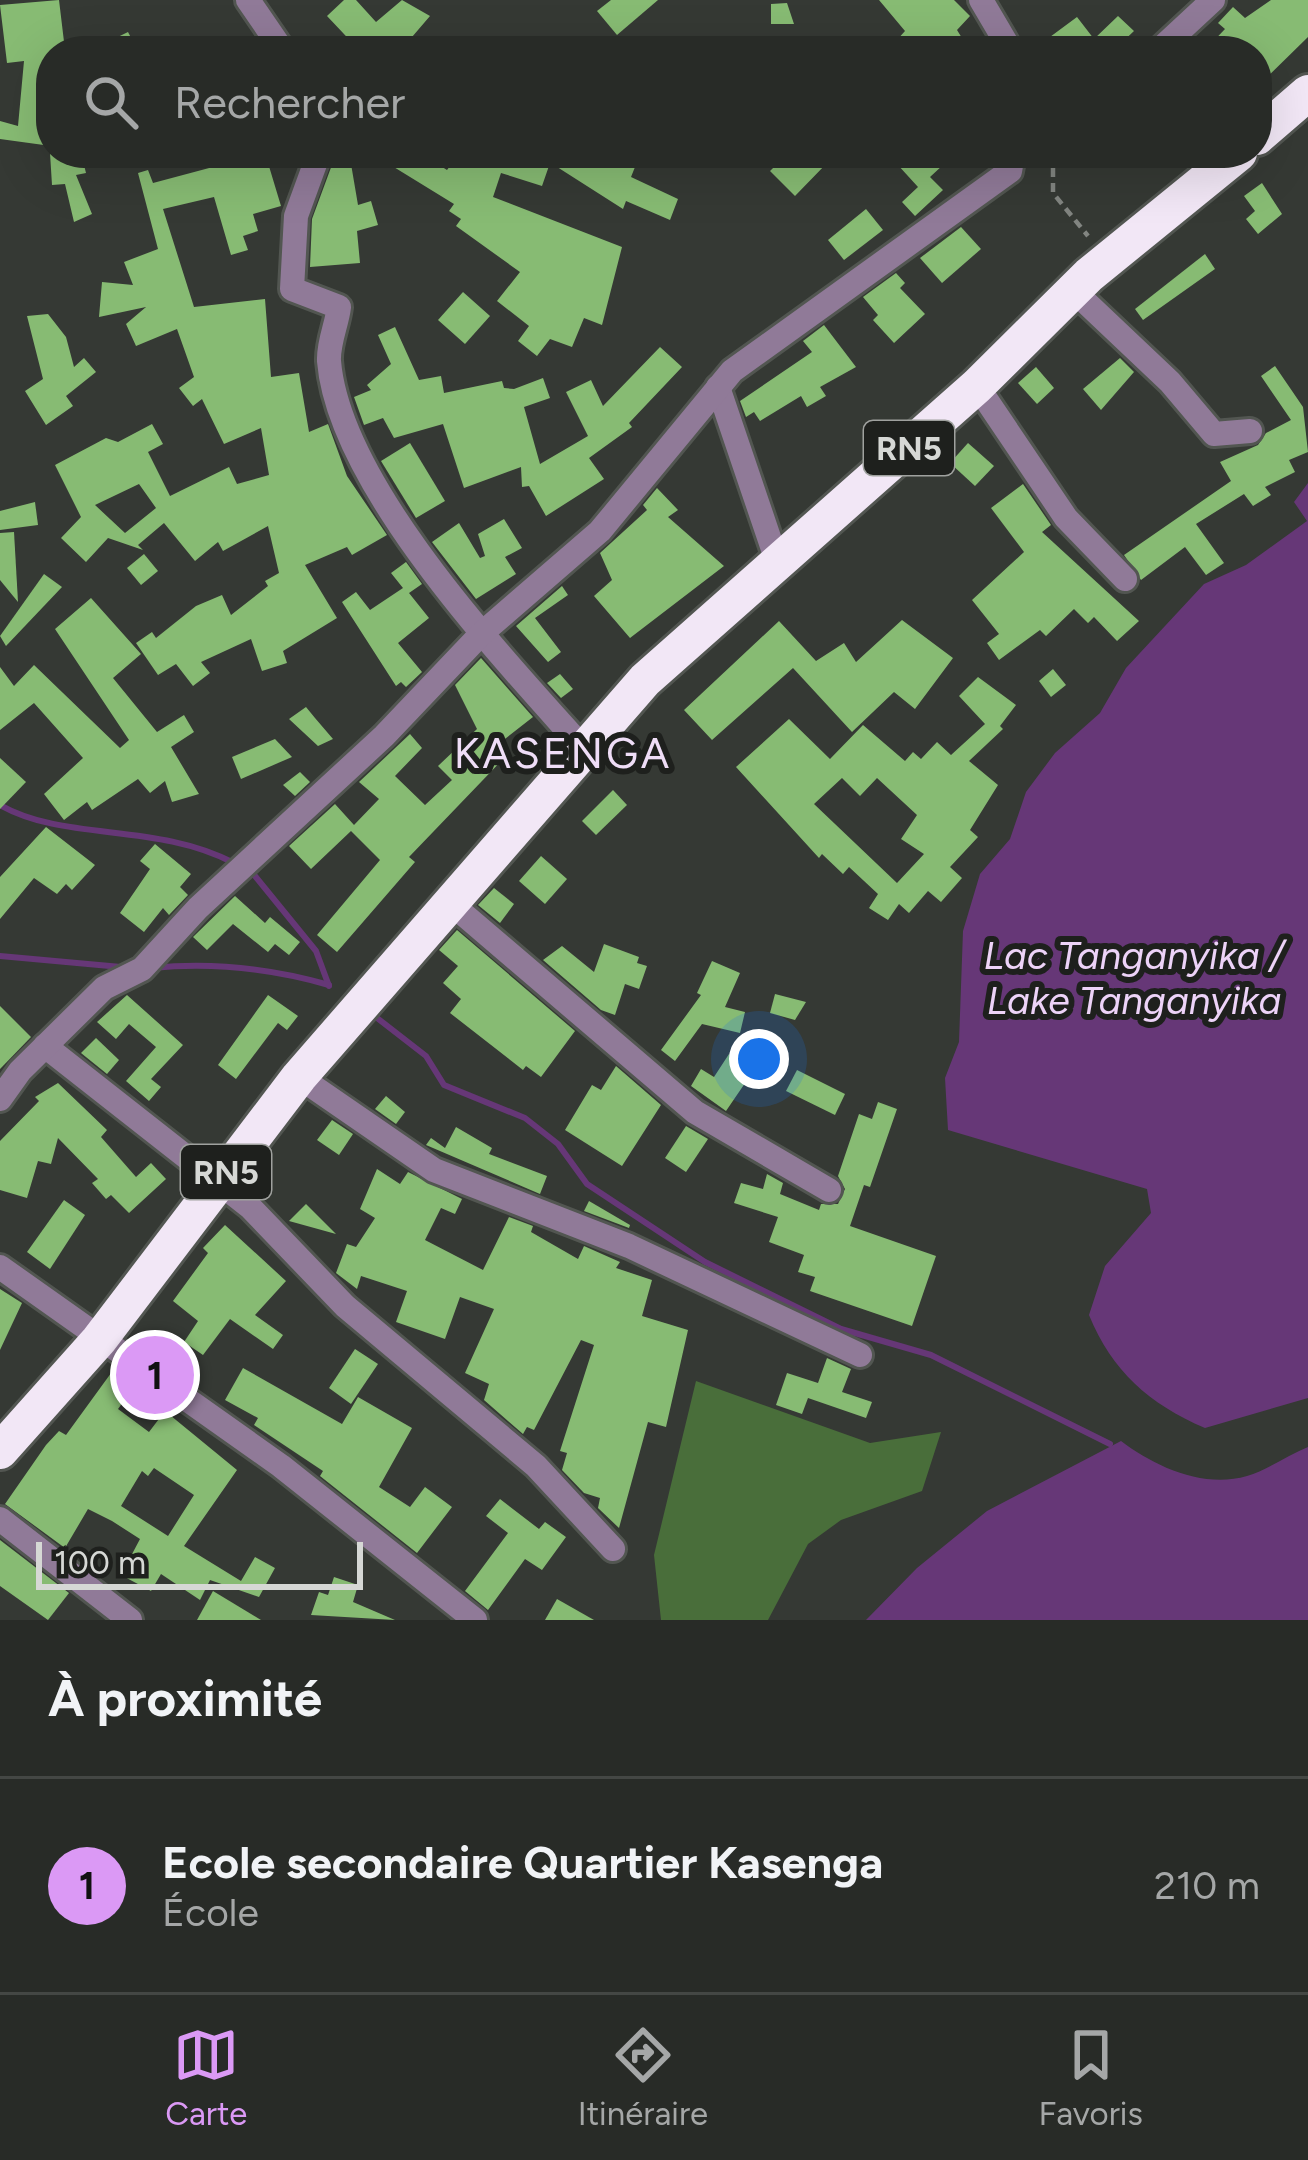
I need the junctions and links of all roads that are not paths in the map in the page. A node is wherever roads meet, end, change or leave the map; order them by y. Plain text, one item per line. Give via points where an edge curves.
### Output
1 (248, 0) edge
2 (981, 0) edge
3 (1213, 0) edge
4 (273, 36) edge
5 (1002, 36) edge
6 (1174, 36) edge
7 (1308, 93) edge
8 (1272, 124) edge
9 (314, 168) edge
10 (1011, 168) edge
11 (1220, 168) edge
12 (1076, 293) junction
13 (977, 386) junction
14 (718, 387) junction
15 (1250, 431) dead end
16 (776, 561) junction
17 (1126, 579) dead end
18 (481, 634) junction
19 (583, 748) junction
20 (448, 901) junction
21 (45, 1046) junction
22 (299, 1077) junction
23 (0, 1099) edge
24 (218, 1183) junction
25 (830, 1190) dead end
26 (0, 1267) edge
27 (98, 1340) junction
28 (860, 1355) dead end
29 (0, 1450) edge
30 (0, 1519) edge
31 (614, 1549) dead end
32 (130, 1620) edge
33 (475, 1620) edge

1 - 4 street
2 - 5 street
3 - 6 street
7 - 8 highway
9 - 18 street via 296,216 292,289 339,307 329,364 357,453
10 - 14 street
11 - 12 highway, RN5
12 - 13 highway, RN5
12 - 15 street via 1214,434
13 - 16 highway, RN5
13 - 17 street via 1066,518
14 - 16 street
14 - 18 street via 600,531
16 - 19 highway, RN5
18 - 19 street
18 - 21 street via 142,969 104,988
19 - 20 highway, RN5
20 - 22 highway, RN5
20 - 25 street via 695,1112
21 - 23 street
21 - 24 street
22 - 24 highway, RN5
22 - 28 street via 434,1170 629,1246
24 - 27 highway, RN5
24 - 31 street via 377,1334 536,1466
26 - 27 street
27 - 29 highway, RN5
27 - 33 street via 299,1479
30 - 32 street

